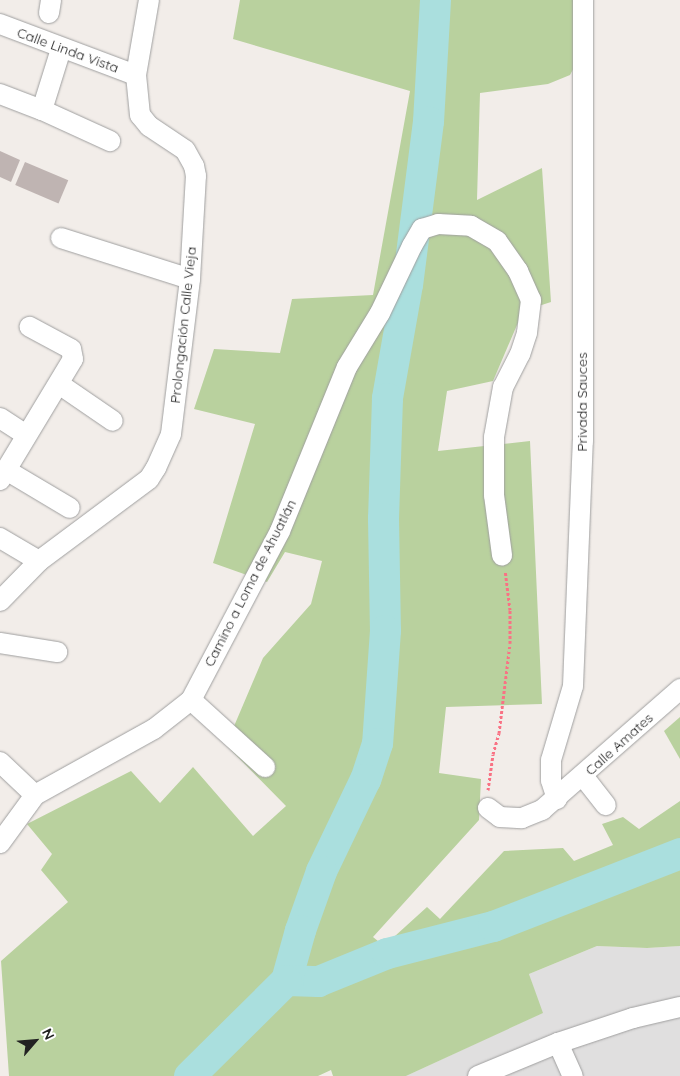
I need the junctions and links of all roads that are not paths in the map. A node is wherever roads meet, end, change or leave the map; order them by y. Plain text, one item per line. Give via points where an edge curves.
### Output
1 (149, 0) edge
2 (583, 0) edge
3 (0, 24) edge
4 (61, 49) junction
5 (136, 75) junction
6 (0, 94) edge
7 (42, 110) junction
8 (110, 141) dead end
9 (61, 238) dead end
10 (190, 279) junction
11 (30, 327) dead end
12 (59, 384) junction
13 (0, 418) edge
14 (113, 421) dead end
15 (26, 435) junction
16 (3, 475) edge
17 (70, 508) dead end
18 (0, 538) edge
19 (502, 555) road end
20 (39, 561) junction
21 (0, 601) edge
22 (0, 643) edge
23 (57, 652) dead end
24 (680, 689) edge
25 (191, 700) junction
26 (0, 762) edge
27 (265, 767) dead end
28 (582, 776) junction
29 (35, 795) junction
30 (557, 799) junction
31 (606, 805) dead end
32 (488, 808) road end
33 (0, 843) edge
34 (680, 1007) edge
35 (558, 1043) junction
36 (478, 1076) edge
37 (573, 1076) edge

1 - 5 street, Prolongación Calle Vieja
2 - 30 street, Privada Sauces via 582,441 573,686 551,760 550,780
3 - 4 street, Calle Linda Vista
4 - 5 street, Calle Linda Vista
4 - 7 street
5 - 10 street, Prolongación Calle Vieja via 140,114 144,122 184,150 194,166
6 - 7 street
7 - 8 street
9 - 10 street
10 - 20 street, Prolongación Calle Vieja via 171,434 156,468 148,479
11 - 12 street via 70,349 73,354
12 - 14 street
12 - 15 street
13 - 15 street
15 - 16 street
16 - 17 street
18 - 20 street
19 - 25 street, Camino a Loma de Ahuatlán via 494,495 494,437 503,387 520,354 532,300 498,241 471,226 438,224 422,229 380,313 347,367 280,531
20 - 21 street, Prolongación Calle Vieja
22 - 23 street
24 - 28 street, Calle Amates
25 - 27 street
25 - 29 street, Camino a Loma de Ahuatlán via 154,729
26 - 29 street
28 - 30 street, Calle Amates
28 - 31 street
29 - 33 street
30 - 32 street, Calle Amates via 542,810 522,818 500,817
34 - 35 street
35 - 36 street
35 - 37 street

